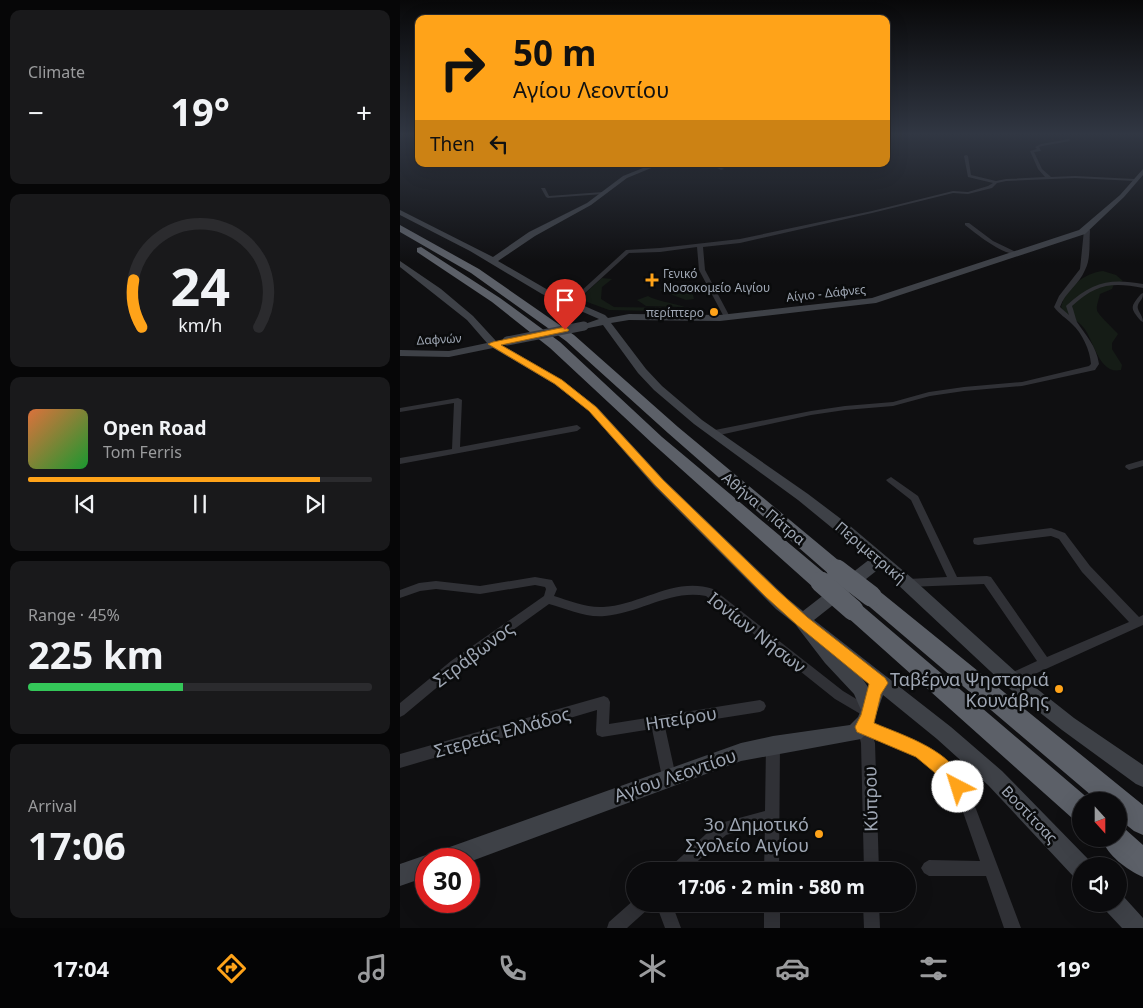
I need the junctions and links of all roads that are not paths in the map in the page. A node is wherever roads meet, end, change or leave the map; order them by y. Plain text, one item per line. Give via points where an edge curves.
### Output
1 (627, 176) edge
2 (970, 176) edge
3 (1138, 176) edge
4 (1050, 178) joint
5 (1135, 180) junction
6 (996, 182) junction
7 (543, 189) dead end
8 (604, 193) junction
9 (400, 212) edge
10 (967, 224) dead end
11 (400, 228) edge
12 (1086, 230) junction
13 (400, 237) edge
14 (700, 246) junction
15 (1014, 253) junction
16 (494, 261) junction
17 (400, 263) edge
18 (1143, 286) edge
19 (1143, 295) edge
20 (571, 303) junction
21 (727, 317) junction
22 (1143, 320) edge
23 (607, 321) junction
24 (1074, 322) junction
25 (507, 342) joint
26 (493, 344) junction
27 (400, 353) edge
28 (400, 410) edge
29 (577, 428) dead end
30 (715, 434) junction
31 (456, 451) junction
32 (400, 461) edge
33 (1143, 463) edge
34 (1129, 467) dead end
35 (891, 480) dead end
36 (978, 541) dead end
37 (879, 560) junction
38 (954, 581) junction
39 (908, 583) junction
40 (400, 594) edge
41 (548, 599) junction
42 (802, 621) junction
43 (1141, 621) edge
44 (1044, 662) junction
45 (1011, 679) junction
46 (880, 683) junction
47 (604, 702) joint
48 (760, 706) dead end
49 (400, 711) edge
50 (867, 716) junction
51 (657, 722) junction
52 (773, 745) junction
53 (400, 761) edge
54 (1143, 777) edge
55 (669, 778) junction
56 (1106, 792) edge
57 (1072, 801) edge
58 (1128, 810) edge
59 (772, 816) junction
60 (1143, 822) edge
61 (477, 848) edge
62 (1126, 848) edge
63 (1072, 859) edge
64 (686, 862) edge
65 (772, 862) edge
66 (871, 862) edge
67 (1143, 863) edge
68 (929, 868) dead end
69 (990, 869) junction
70 (415, 870) edge
71 (400, 875) edge
72 (632, 912) edge
73 (667, 912) edge
74 (772, 912) edge
75 (871, 912) edge
76 (1122, 912) edge
77 (1010, 926) edge
78 (615, 928) edge
79 (673, 928) edge
80 (772, 928) edge
81 (872, 928) edge
82 (1137, 928) edge

1 - 8 street
2 - 6 street
3 - 5 street, Αίγιο - Δάφνες
4 - 5 street
4 - 6 street
5 - 12 street, Αίγιο - Δάφνες
6 - 14 street via 968,194 952,192 747,239
7 - 8 street via 548,197
8 - 16 street via 532,234
9 - 16 street
10 - 15 street via 991,242
11 - 56 highway, Αθήνα - Πάτρα, bridge via 475,271 570,338 837,570
12 - 15 street, Αίγιο - Δάφνες
12 - 24 street via 1083,271 1057,307
13 - 57 highway, Αθήνα - Πάτρα, bridge via 496,300 555,345 657,440
14 - 20 street via 628,251
14 - 21 street via 702,270
15 - 21 street, Αίγιο - Δάφνες via 867,303
16 - 20 street via 544,292
17 - 26 street, Βοστίτσας via 474,321
18 - 24 street via 1120,282 1092,287 1069,306
19 - 22 street via 1135,305
20 - 23 street
21 - 23 street, Αίγιο - Δάφνες via 629,317
23 - 25 street, Αίγιο - Δάφνες, bridge
23 - 30 street, Περιμετρική via 658,388
24 - 30 street via 1084,334 1096,364 1080,372 1022,384 929,394 893,404 821,411
25 - 26 street, Δαφνών
26 - 27 street, Δαφνών via 449,354
26 - 42 street, Βοστίτσας via 558,382 593,409 666,490
28 - 31 street via 458,400
29 - 31 street
30 - 37 street, Περιμετρική via 803,497
31 - 32 street
33 - 34 street
35 - 38 street via 914,498
36 - 43 street via 1051,532 1062,536 1086,569
37 - 39 street, Περιμετρική
37 - 42 street
38 - 39 street
38 - 44 street via 987,580
39 - 45 street, Περιμετρική
40 - 41 street via 431,585 480,590 535,581 550,586
41 - 49 street, Στράβωνος via 456,665
41 - 50 street, Ιονίων Νήσων via 586,611 605,612 683,591 709,592
42 - 46 street, Βοστίτσας
42 - 50 street via 860,688
43 - 44 street
44 - 45 street
45 - 54 street, Περιμετρική
46 - 50 street via 874,691
46 - 63 street, Βοστίτσας via 995,778
47 - 51 street, Ηπείρου via 602,730
47 - 53 street, Στερεάς Ελλάδος
48 - 51 street, Ηπείρου
50 - 52 street, Αγίου Λεοντίου via 850,734
50 - 66 street, Κύπρου
50 - 69 street, Ιονίων Νήσων via 948,773 966,801
51 - 55 street
52 - 55 street, Αγίου Λεοντίου via 741,752
52 - 59 street
55 - 61 street, Αγίου Λεοντίου
58 - 60 highway, Αθήνα - Πάτρα
59 - 64 street via 722,829
59 - 65 street
62 - 67 highway
68 - 69 street
69 - 77 street, Ιονίων Νήσων
70 - 71 street
72 - 78 street
73 - 79 street
74 - 80 street
75 - 81 street
76 - 82 street

